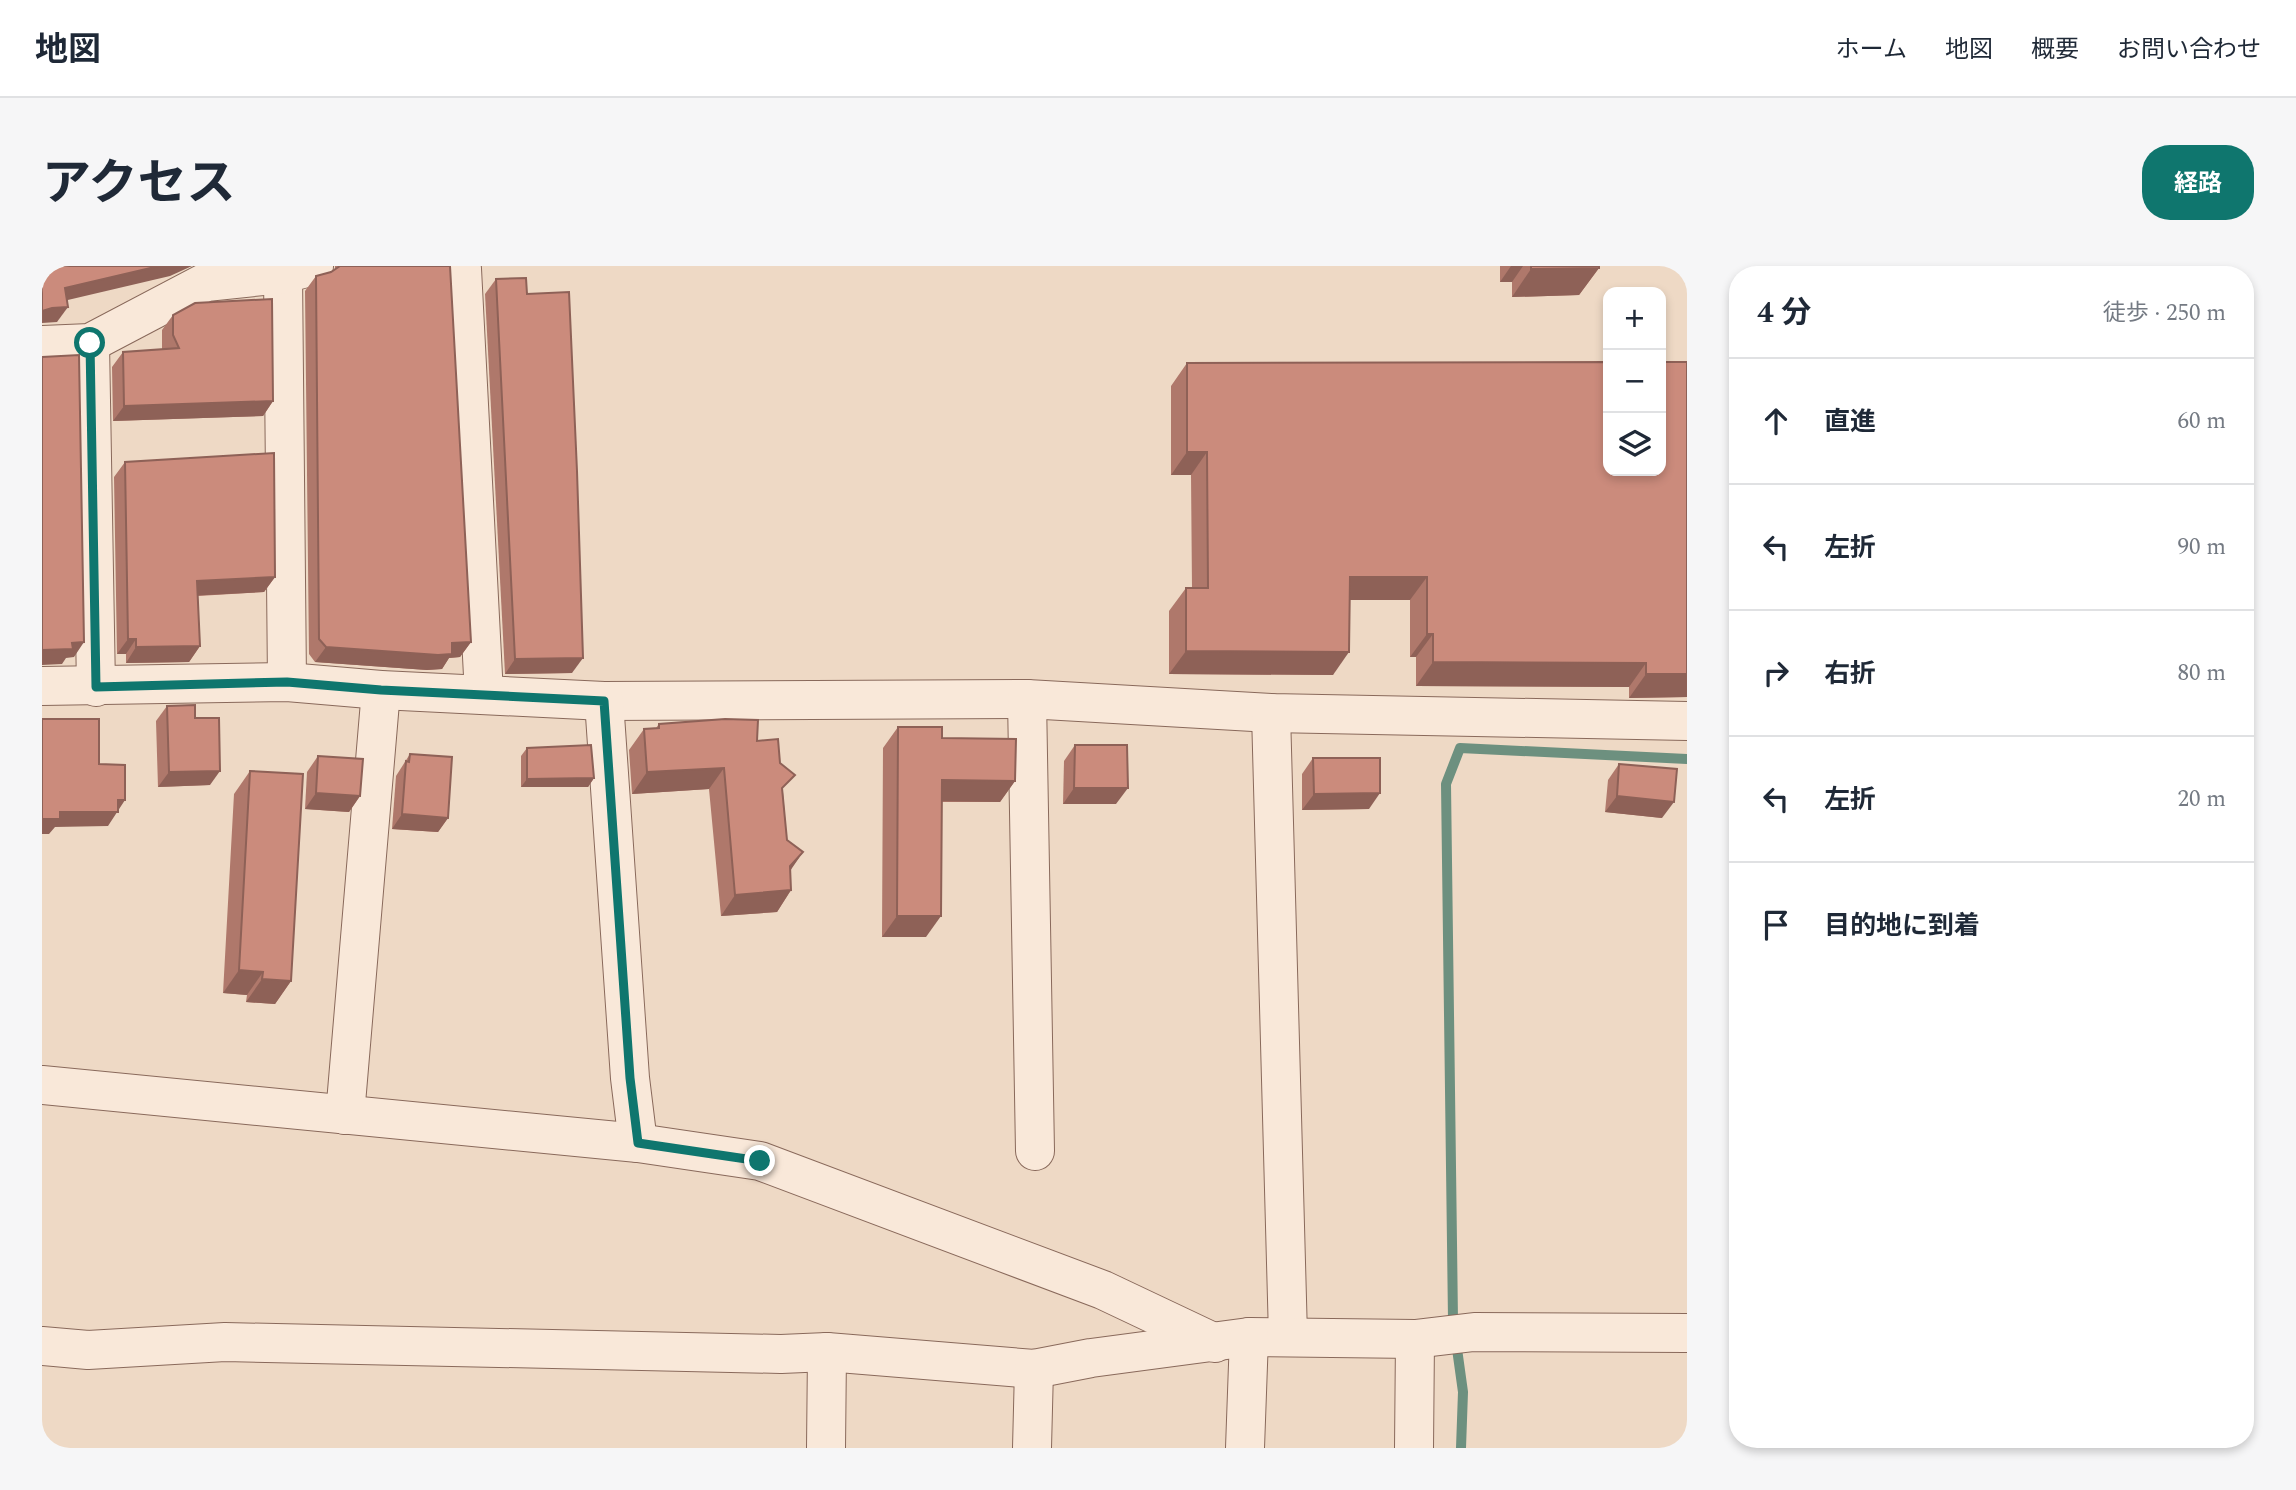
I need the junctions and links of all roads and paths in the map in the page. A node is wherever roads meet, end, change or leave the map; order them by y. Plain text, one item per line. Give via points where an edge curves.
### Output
1 (460, 266) edge
2 (299, 270) edge
3 (90, 343) junction
4 (42, 345) edge
5 (287, 682) junction
6 (42, 686) edge
7 (96, 687) junction
8 (381, 690) junction
9 (484, 695) junction
10 (1027, 699) junction
11 (604, 701) junction
12 (1271, 713) junction
13 (1687, 721) edge
14 (42, 1085) edge
15 (345, 1115) junction
16 (638, 1143) junction
17 (1035, 1151) dead end
18 (1687, 1333) edge
19 (1288, 1336) junction
20 (1415, 1339) junction
21 (1232, 1340) junction
22 (42, 1346) edge
23 (827, 1352) junction
24 (1034, 1369) junction
25 (826, 1448) edge
26 (1032, 1448) edge
27 (1245, 1448) edge
28 (1414, 1448) edge

1 - 9 street
2 - 3 street via 206,282
2 - 5 street
3 - 4 street
3 - 7 street
5 - 7 street
5 - 8 street
6 - 7 street
8 - 9 street
8 - 15 street
9 - 11 street
10 - 11 street
10 - 12 street
10 - 17 street
11 - 16 street
12 - 13 street
12 - 19 street
14 - 15 street
15 - 16 street
16 - 21 street via 760,1161
18 - 20 street via 1474,1332
19 - 20 street
19 - 21 street
20 - 28 street
21 - 24 street
21 - 27 street
22 - 23 street via 88,1350 225,1342
23 - 24 street
23 - 25 street
24 - 26 street

